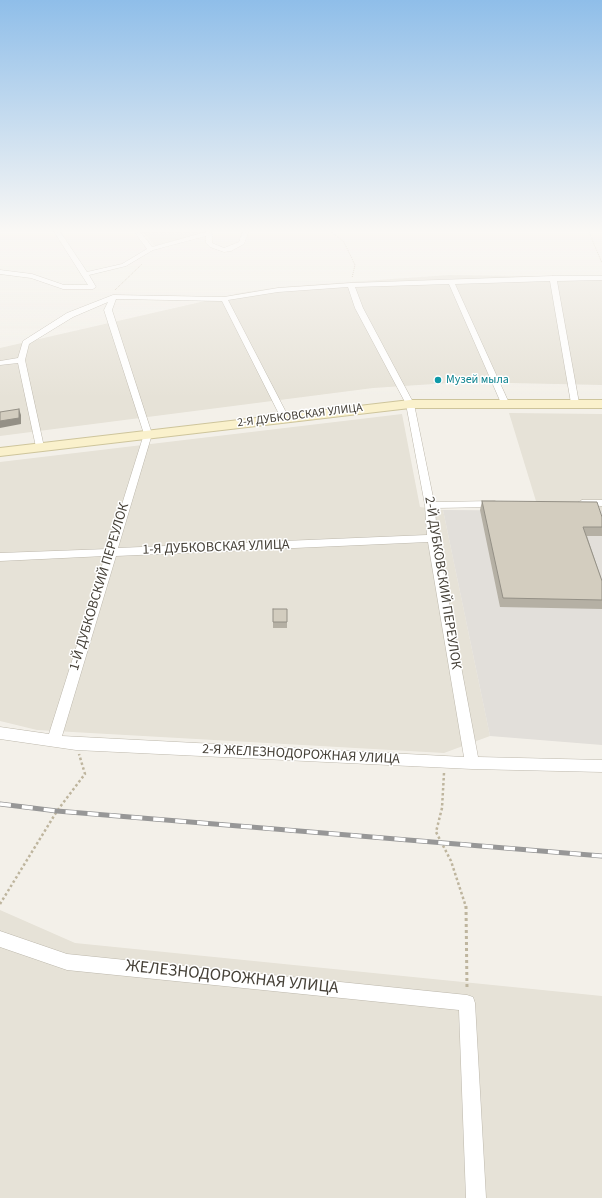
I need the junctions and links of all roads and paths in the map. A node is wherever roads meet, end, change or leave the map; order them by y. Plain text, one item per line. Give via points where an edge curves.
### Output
1 (60, 286) edge
2 (92, 286) edge
3 (117, 286) edge
4 (328, 286) edge
5 (352, 286) edge
6 (452, 286) edge
7 (554, 286) edge
8 (113, 297) junction
9 (224, 299) junction
10 (21, 360) junction
11 (0, 363) edge
12 (505, 403) junction
13 (575, 403) junction
14 (410, 404) junction
15 (602, 404) edge
16 (285, 418) junction
17 (148, 434) junction
18 (40, 447) junction
19 (0, 452) edge
20 (571, 503) edge
21 (602, 503) edge
22 (508, 504) edge
23 (430, 505) junction
24 (432, 538) junction
25 (111, 552) junction
26 (0, 558) edge
27 (0, 733) edge
28 (54, 740) junction
29 (76, 744) junction
30 (445, 762) junction
31 (472, 763) junction
32 (602, 766) edge
33 (0, 904) edge
34 (0, 939) edge
35 (467, 1003) junction
36 (476, 1198) edge

1 - 2 street
3 - 8 path
4 - 9 street via 278,290
5 - 14 street, 2-Й ДУБКОВСКИЙ ПЕРЕУЛОК via 359,308
6 - 12 street
7 - 13 street
8 - 9 street
8 - 10 street via 70,315 26,343
8 - 17 street via 108,310
9 - 16 street
10 - 11 street
10 - 18 street
12 - 13 main road, 2-Я ДУБКОВСКАЯ УЛИЦА
12 - 14 main road, 2-Я ДУБКОВСКАЯ УЛИЦА
13 - 15 main road, 2-Я ДУБКОВСКАЯ УЛИЦА
14 - 16 main road, 2-Я ДУБКОВСКАЯ УЛИЦА
14 - 23 street, 2-Й ДУБКОВСКИЙ ПЕРЕУЛОК
16 - 17 main road, 2-Я ДУБКОВСКАЯ УЛИЦА
17 - 18 main road, 2-Я ДУБКОВСКАЯ УЛИЦА
17 - 25 street, 1-Й ДУБКОВСКИЙ ПЕРЕУЛОК
18 - 19 main road, 2-Я ДУБКОВСКАЯ УЛИЦА
20 - 21 street
22 - 23 street
23 - 24 street, 2-Й ДУБКОВСКИЙ ПЕРЕУЛОК
24 - 25 street, 1-Я ДУБКОВСКАЯ УЛИЦА
24 - 31 street, 2-Й ДУБКОВСКИЙ ПЕРЕУЛОК
25 - 26 street, 1-Я ДУБКОВСКАЯ УЛИЦА
25 - 28 street, 1-Й ДУБКОВСКИЙ ПЕРЕУЛОК
27 - 28 street, 2-Я ЖЕЛЕЗНОДОРОЖНАЯ УЛИЦА
28 - 29 street, 2-Я ЖЕЛЕЗНОДОРОЖНАЯ УЛИЦА
29 - 30 street, 2-Я ЖЕЛЕЗНОДОРОЖНАЯ УЛИЦА
29 - 33 path via 85,774 57,811
30 - 31 street, 2-Я ЖЕЛЕЗНОДОРОЖНАЯ УЛИЦА
30 - 35 path via 442,808 436,832 452,860 467,910
31 - 32 street, 2-Я ЖЕЛЕЗНОДОРОЖНАЯ УЛИЦА
34 - 35 street, ЖЕЛЕЗНОДОРОЖНАЯ УЛИЦА via 67,962
35 - 36 street

